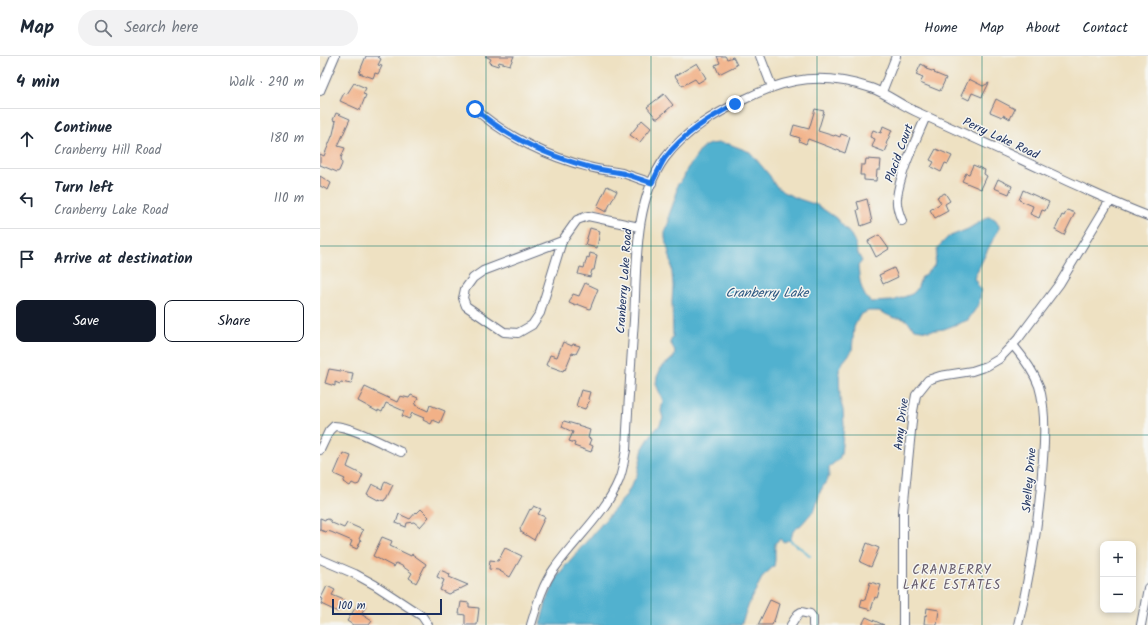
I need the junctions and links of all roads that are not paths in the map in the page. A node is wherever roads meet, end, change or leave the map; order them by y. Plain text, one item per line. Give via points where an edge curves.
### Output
1 (335, 56) edge
2 (760, 56) edge
3 (896, 56) edge
4 (772, 87) junction
5 (320, 91) edge
6 (882, 92) junction
7 (475, 109) dead end
8 (926, 116) junction
9 (652, 183) junction
10 (1110, 200) junction
11 (1148, 216) edge
12 (902, 221) dead end
13 (639, 227) junction
14 (562, 241) junction
15 (1013, 345) junction
16 (320, 450) edge
17 (401, 452) dead end
18 (320, 559) edge
19 (1148, 588) edge
20 (428, 625) edge
21 (530, 625) edge
22 (791, 625) edge
23 (813, 625) edge
24 (903, 625) edge
25 (1018, 625) edge
26 (1141, 625) edge

1 - 5 street
2 - 4 street
3 - 6 street
4 - 6 street, Cranberry Lake Road via 794,80 829,78
4 - 9 street, Cranberry Lake Road via 713,116 680,140 665,159
6 - 8 street, Perry Lake Road
7 - 9 street via 517,139 562,159
8 - 10 street, Perry Lake Road
8 - 12 street, Placid Court via 901,177 897,198
9 - 13 street, Cranberry Lake Road
10 - 11 street, Perry Lake Road
10 - 15 street, Amy Drive via 1060,283
13 - 14 street via 588,216 577,220
13 - 21 street, Cranberry Lake Road via 624,466 615,490 551,574 542,590
14 - 14 street via 540,313 532,325 518,333 504,332 466,306 463,298 465,289 473,278 484,271
15 - 24 street, Amy Drive via 999,359 987,366 928,380 916,395 912,411 903,511
15 - 25 street, Shelley Drive via 1029,366 1039,386 1045,431 1038,512
16 - 17 street via 329,431 334,426 339,426
18 - 20 street via 375,585 422,616
19 - 26 street
22 - 23 street via 801,612 810,614

